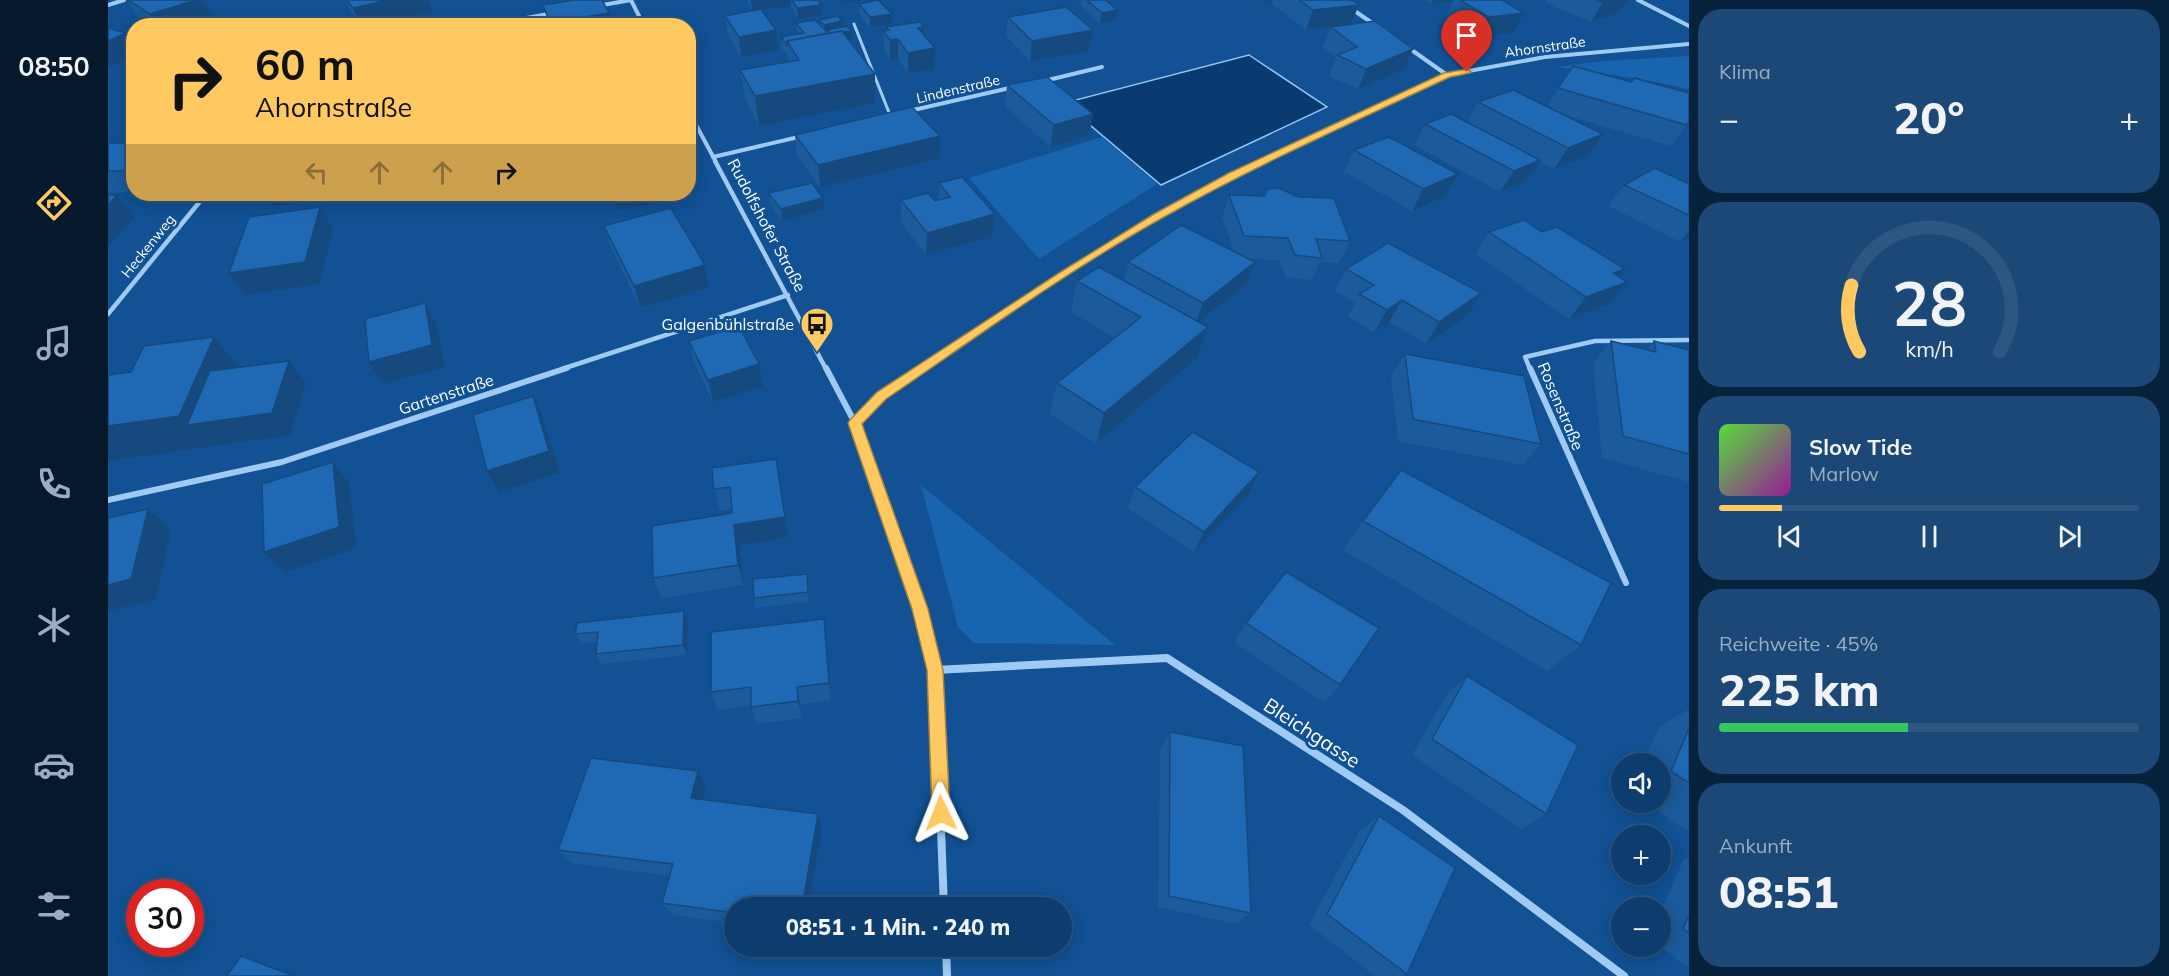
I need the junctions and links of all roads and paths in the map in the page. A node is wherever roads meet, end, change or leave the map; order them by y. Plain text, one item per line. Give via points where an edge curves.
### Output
1 (124, 0) edge
2 (631, 0) edge
3 (1339, 0) edge
4 (1638, 0) edge
5 (108, 5) edge
6 (596, 6) edge
7 (562, 12) edge
8 (527, 18) edge
9 (640, 18) edge
10 (854, 24) dead end
11 (1689, 26) edge
12 (1378, 27) edge
13 (1398, 41) edge
14 (1689, 44) edge
15 (1102, 68) dead end
16 (1447, 75) junction
17 (1035, 83) edge
18 (1024, 85) edge
19 (890, 115) junction
20 (879, 118) edge
21 (696, 125) edge
22 (812, 134) edge
23 (713, 157) junction
24 (200, 201) edge
25 (788, 295) junction
26 (108, 314) edge
27 (1689, 340) edge
28 (855, 423) junction
29 (108, 500) edge
30 (1626, 583) dead end
31 (935, 670) junction
32 (944, 897) edge
33 (946, 957) edge
34 (947, 976) edge
35 (1624, 976) edge

1 - 5 street
2 - 6 street
2 - 9 street
3 - 12 street
4 - 11 street
7 - 8 street
10 - 19 lane
13 - 16 street
14 - 16 street, Ahornstraße via 1545,57
15 - 17 street
16 - 28 street, Ahornstraße via 1233,176 1158,216 881,395
18 - 19 street, Lindenstraße
19 - 20 street, Lindenstraße
21 - 23 street, Rudolfshofer Straße
22 - 23 street
23 - 25 street, Rudolfshofer Straße
24 - 26 street, Heckenweg
25 - 28 street, Rudolfshofer Straße
25 - 29 street, Gartenstraße via 282,462
27 - 30 street, Rosenstraße via 1595,341 1525,357
28 - 31 street, Rudolfshofer Straße via 920,609
31 - 32 street, Rudolfshofer Straße
31 - 35 street, Bleichgasse via 1167,658 1402,810
33 - 34 street

